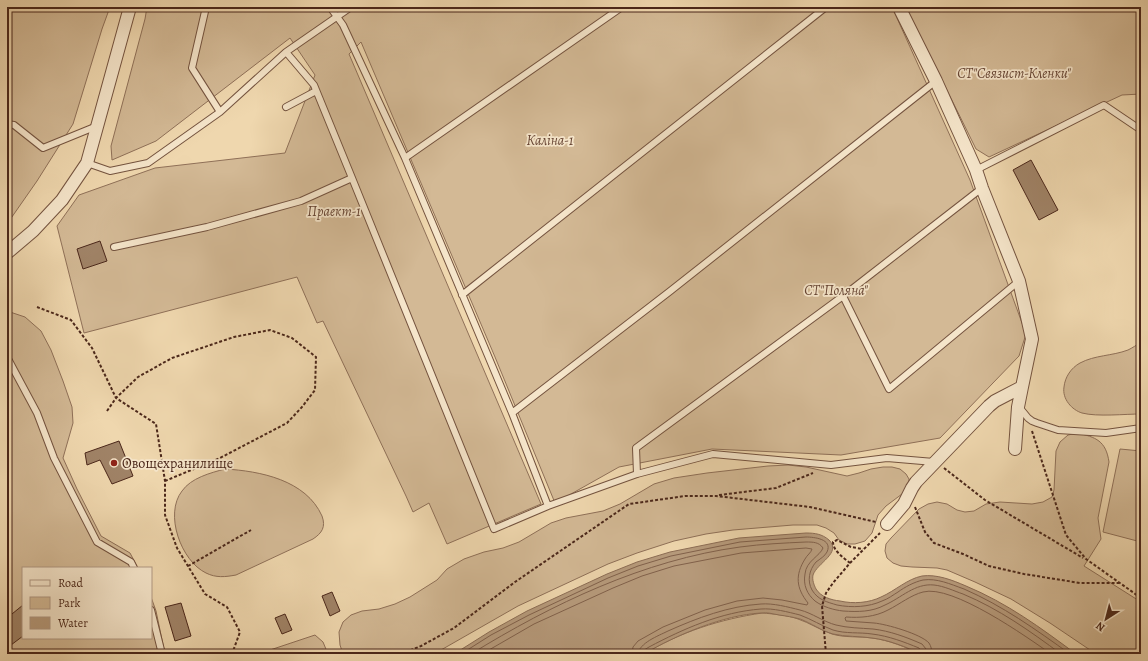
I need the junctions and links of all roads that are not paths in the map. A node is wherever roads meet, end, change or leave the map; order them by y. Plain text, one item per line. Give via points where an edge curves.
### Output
1 (130, 7) edge
2 (206, 7) edge
3 (330, 7) edge
4 (351, 7) edge
5 (622, 7) edge
6 (826, 7) edge
7 (900, 7) edge
8 (337, 17) junction
9 (286, 52) junction
10 (936, 81) junction
11 (316, 91) junction
12 (286, 107) dead end
13 (220, 112) junction
14 (7, 124) edge
15 (97, 126) junction
16 (1141, 130) edge
17 (405, 158) junction
18 (87, 163) junction
19 (976, 170) junction
20 (352, 178) junction
21 (982, 188) junction
22 (114, 247) dead end
23 (7, 253) edge
24 (1019, 281) junction
25 (462, 295) junction
26 (844, 296) junction
27 (7, 357) edge
28 (1022, 387) junction
29 (1018, 407) junction
30 (512, 414) junction
31 (1141, 428) edge
32 (1015, 449) dead end
33 (936, 462) junction
34 (637, 474) junction
35 (548, 506) junction
36 (887, 524) road end
37 (134, 567) edge
38 (152, 614) edge
39 (162, 654) edge

1 - 15 street
2 - 13 lane via 192,68
3 - 8 lane
4 - 8 lane
5 - 17 lane
6 - 25 lane
7 - 10 street
8 - 9 lane
8 - 17 lane
9 - 11 lane via 314,85
9 - 13 lane
10 - 19 street
10 - 30 lane
11 - 12 lane
11 - 20 lane
13 - 18 lane via 148,163 110,171
14 - 15 lane via 14,125 43,148
15 - 18 street
16 - 19 lane via 1104,105
17 - 25 lane
18 - 23 street via 62,200 33,231
19 - 21 street
20 - 22 lane via 301,201 207,227
20 - 35 lane via 494,529
21 - 24 street
21 - 26 lane
24 - 26 lane via 889,389
24 - 28 street via 1032,339
25 - 30 lane
26 - 34 lane via 636,448
27 - 37 lane via 37,413 54,458 97,542 131,562
28 - 29 street
28 - 33 street via 989,406
29 - 31 lane via 1036,423 1058,430 1106,433
29 - 32 street
30 - 35 lane
33 - 34 lane via 887,458 831,465 713,454
33 - 36 street via 921,476 904,504
34 - 35 lane
38 - 39 lane

